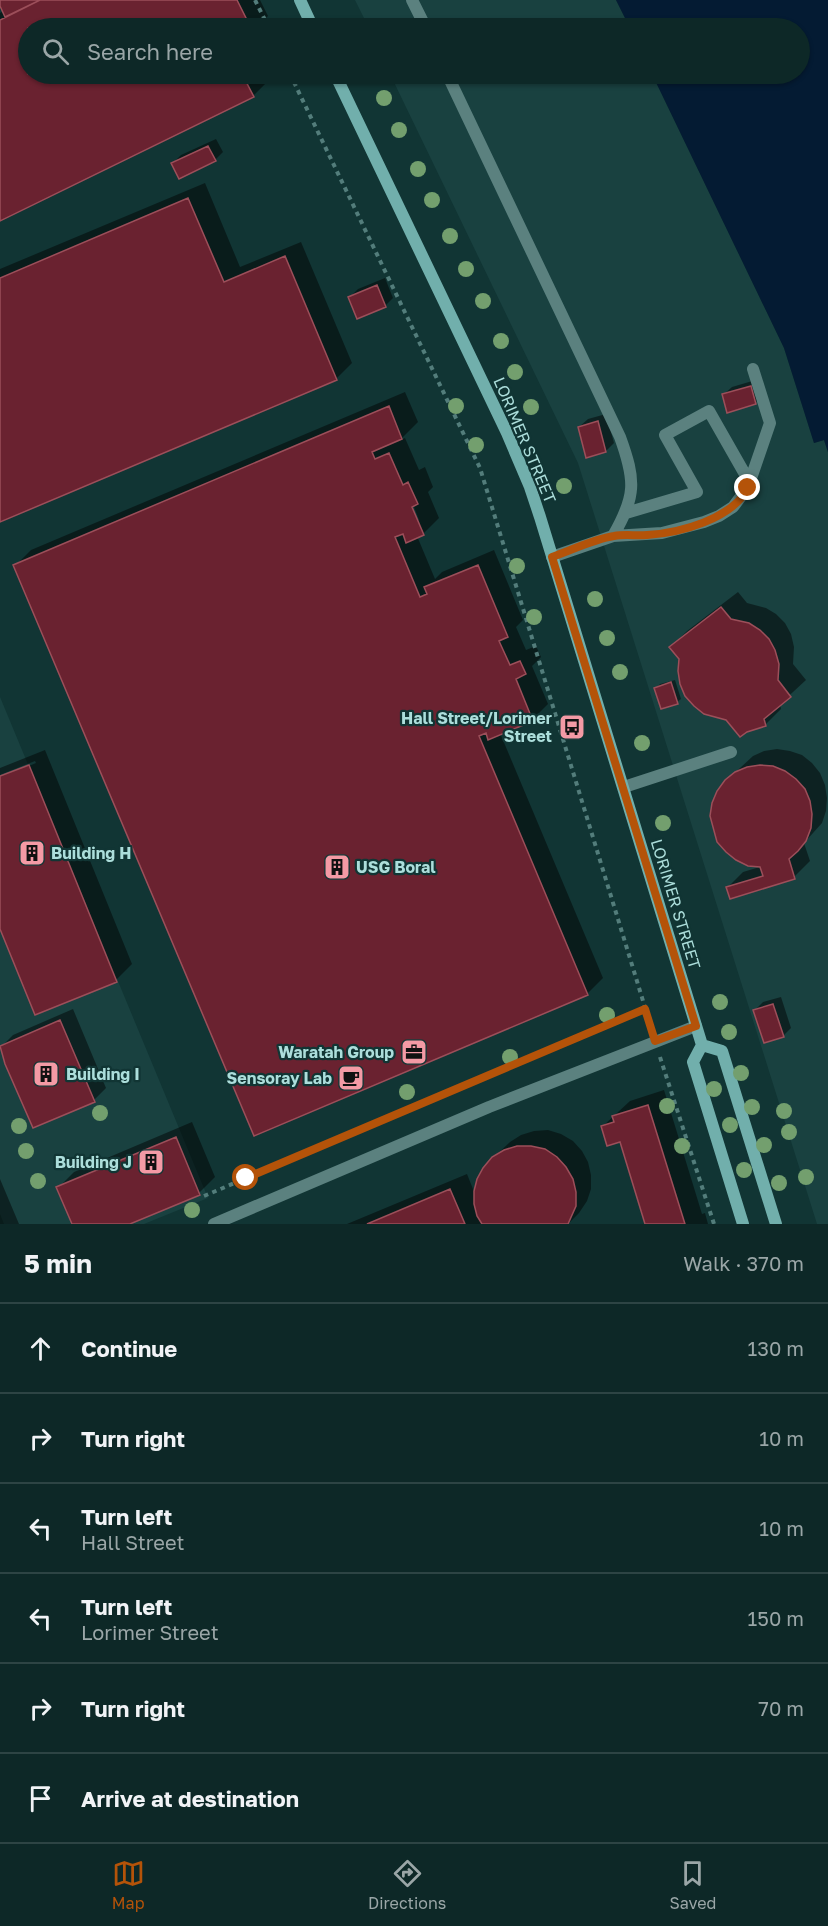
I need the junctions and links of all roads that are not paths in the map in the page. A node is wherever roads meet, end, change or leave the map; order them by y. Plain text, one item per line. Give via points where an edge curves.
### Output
1 (300, 0) edge
2 (412, 0) edge
3 (308, 18) edge
4 (421, 18) edge
5 (340, 84) edge
6 (452, 84) edge
7 (753, 369) dead end
8 (750, 483) junction
9 (626, 513) junction
10 (613, 536) junction
11 (552, 557) junction
12 (731, 752) dead end
13 (624, 787) junction
14 (696, 1026) junction
15 (702, 1045) junction
16 (214, 1224) edge
17 (743, 1224) edge
18 (776, 1224) edge

1 - 3 main road
2 - 4 street
5 - 11 main road, LORIMER STREET via 511,441
6 - 9 street via 620,437 632,483
7 - 8 street via 770,423
8 - 9 street via 709,411 665,435 697,492
8 - 10 street via 740,501 712,519 662,533
9 - 10 street
10 - 11 street
11 - 13 main road, LORIMER STREET
12 - 13 street
13 - 14 main road, LORIMER STREET
14 - 15 main road, LORIMER STREET
14 - 16 street via 441,1127
15 - 17 main road, LORIMER STREET via 693,1062
15 - 18 main road via 722,1051

